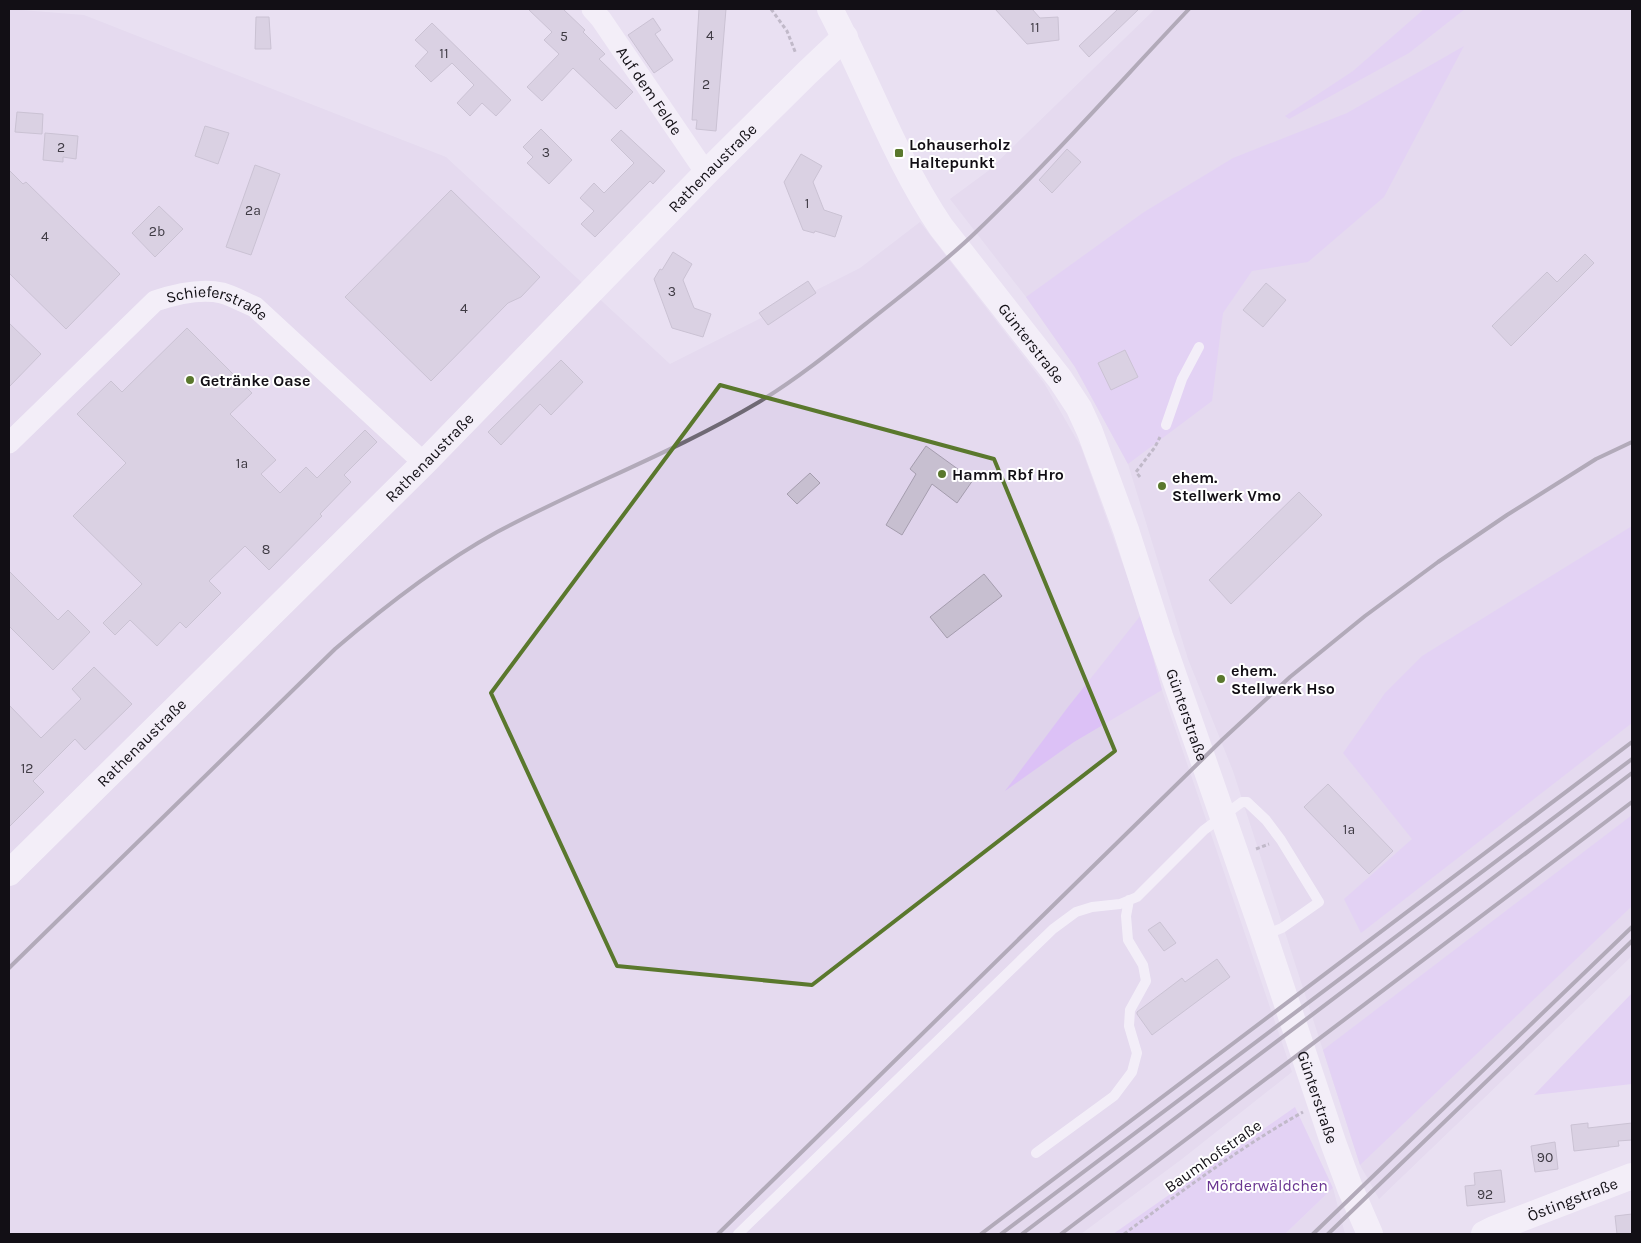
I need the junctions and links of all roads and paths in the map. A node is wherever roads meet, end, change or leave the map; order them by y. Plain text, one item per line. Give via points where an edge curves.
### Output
1 (592, 9) edge
2 (771, 9) edge
3 (830, 9) edge
4 (845, 37) junction
5 (796, 61) dead end
6 (706, 173) junction
7 (1199, 347) dead end
8 (1166, 425) joint
9 (9, 443) edge
10 (424, 463) junction
11 (1140, 478) dead end
12 (1281, 840) junction
13 (1248, 852) dead end
14 (9, 873) edge
15 (1129, 900) junction
16 (1264, 935) junction
17 (1320, 1103) junction
18 (1036, 1153) dead end
19 (1632, 1176) edge
20 (738, 1234) edge
21 (1124, 1234) edge
22 (1370, 1234) edge
23 (1484, 1234) edge

1 - 6 street, Auf dem Felde
2 - 5 path via 787,31
3 - 4 street, Günterstraße
4 - 6 street, Rathenaustraße
4 - 16 street, Günterstraße via 927,207 1079,408 1126,530
6 - 10 street, Rathenaustraße
7 - 8 lane via 1182,379
8 - 11 path via 1155,447 1136,472
9 - 10 street, Schieferstraße via 155,301 195,291 221,293 255,307
10 - 14 street, Rathenaustraße
12 - 13 path
12 - 15 lane via 1266,820 1247,802 1242,802 1204,830 1137,897
12 - 16 lane via 1319,902 1282,928
15 - 18 lane via 1126,916 1128,940 1143,965 1146,981 1130,1010 1129,1026 1137,1054 1132,1072 1114,1096
15 - 20 lane via 1076,912 1053,929
16 - 17 street, Günterstraße
17 - 21 path, Baumhofstraße via 1265,1133
17 - 22 street, Günterstraße
19 - 23 street, Östingstraße

